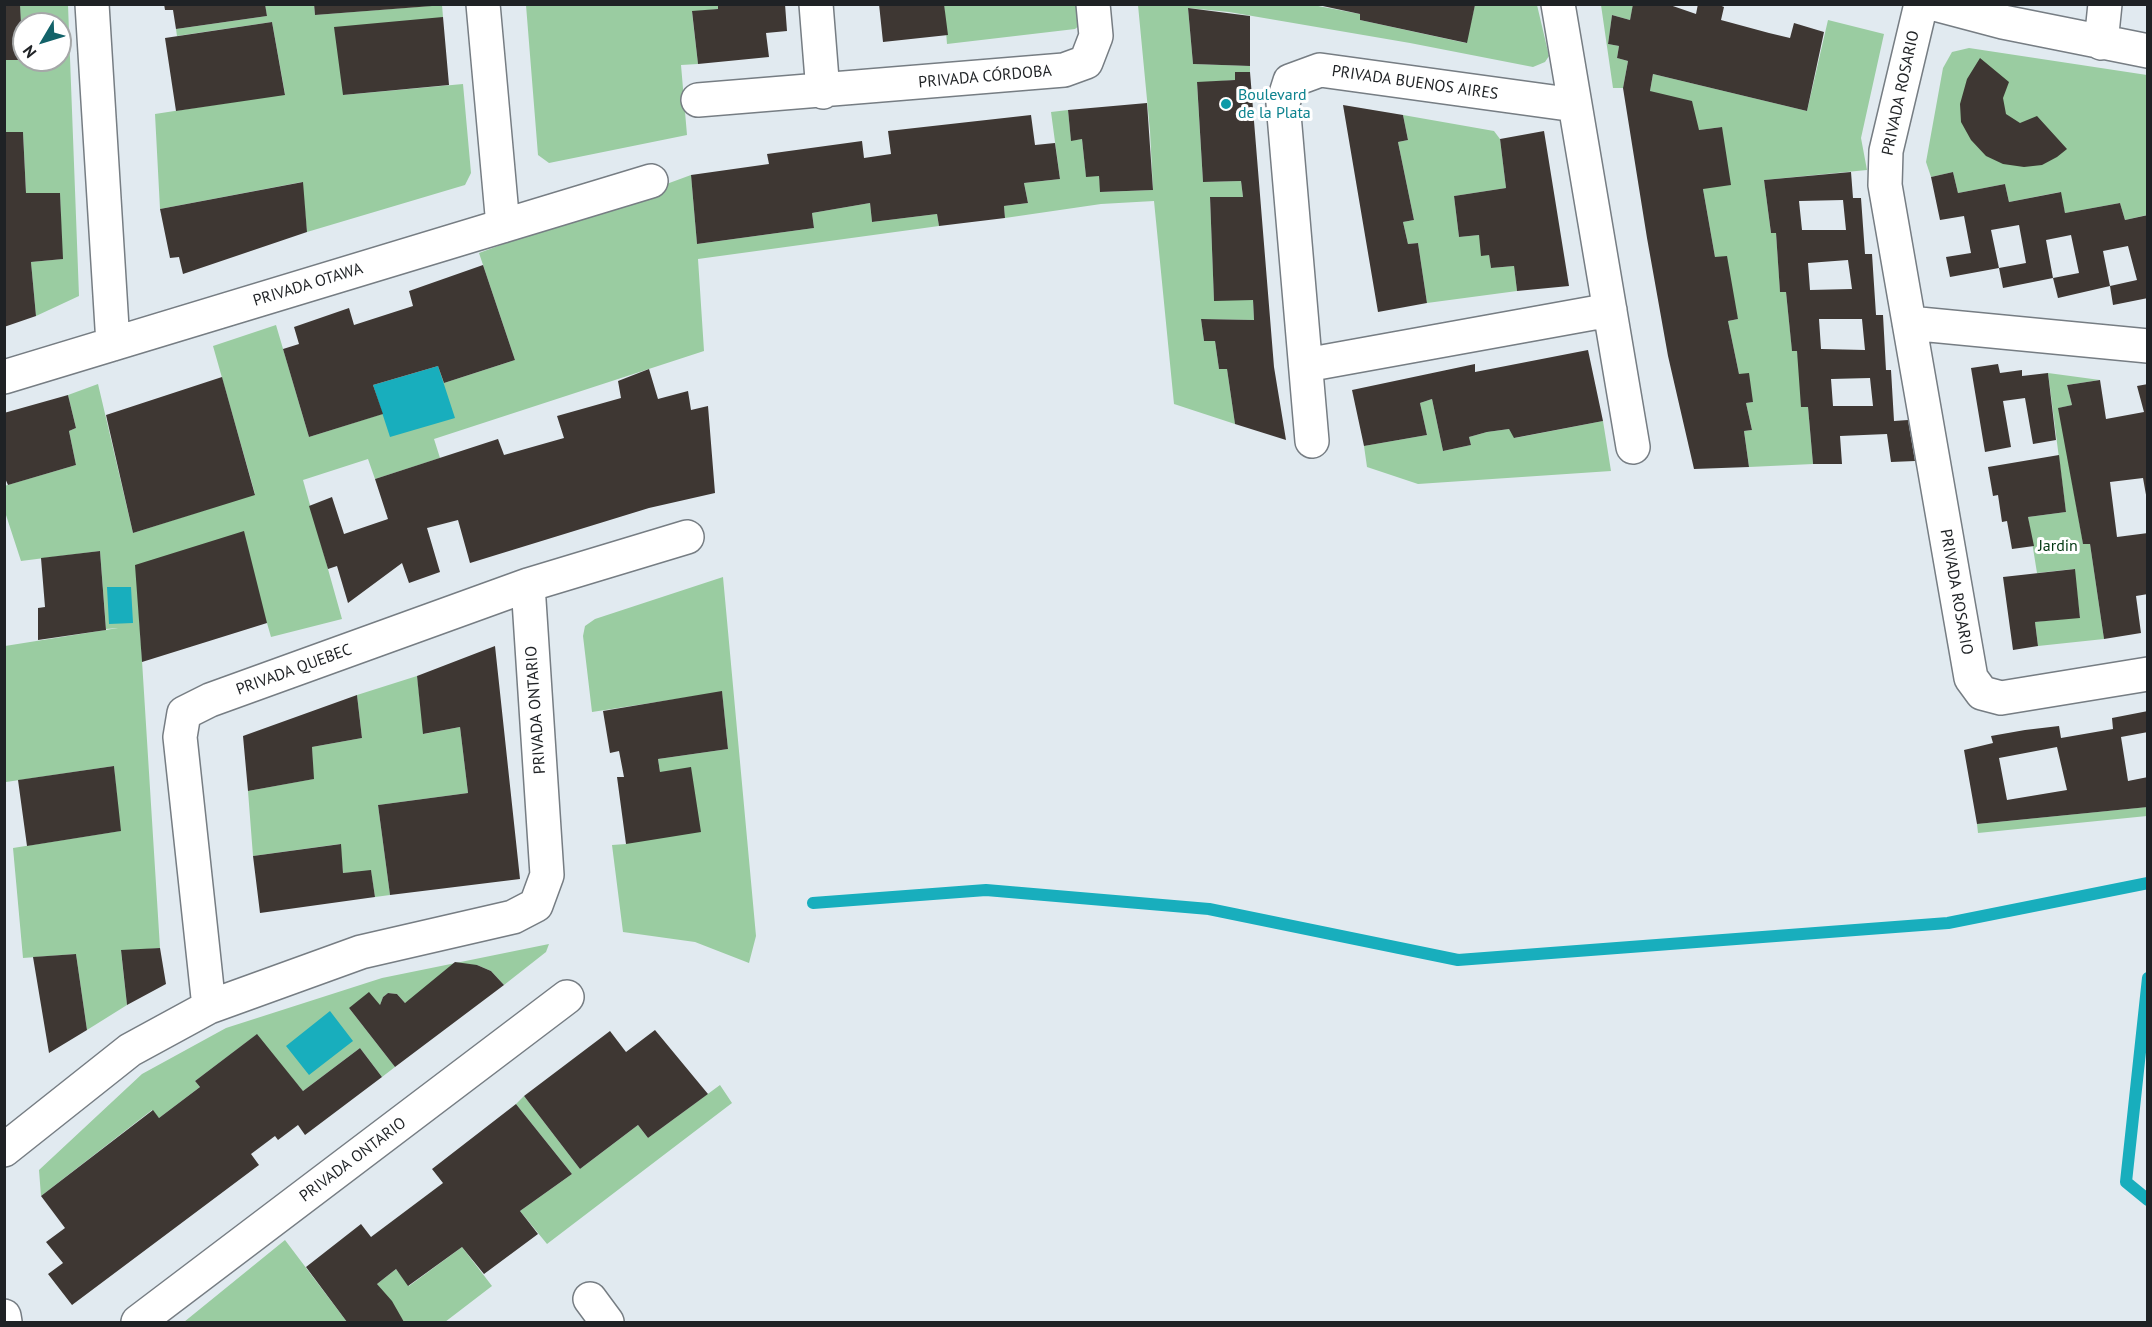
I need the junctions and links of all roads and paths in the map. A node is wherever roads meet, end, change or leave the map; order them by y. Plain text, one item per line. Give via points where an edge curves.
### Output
1 (92, 4) edge
2 (483, 4) edge
3 (816, 4) edge
4 (1092, 4) edge
5 (1558, 4) edge
6 (1921, 4) edge
7 (1935, 4) edge
8 (2105, 4) edge
9 (2101, 43) junction
10 (2148, 51) edge
11 (823, 92) junction
12 (698, 100) dead end
13 (1575, 105) junction
14 (651, 181) dead end
15 (503, 226) junction
16 (1610, 310) junction
17 (1909, 323) junction
18 (113, 344) junction
19 (2148, 346) edge
20 (1306, 365) junction
21 (4, 376) edge
22 (1312, 441) dead end
23 (1634, 447) dead end
24 (687, 537) dead end
25 (528, 585) junction
26 (2148, 674) edge
27 (567, 997) dead end
28 (209, 1008) junction
29 (4, 1150) edge
30 (4, 1316) edge
31 (5, 1323) edge
32 (138, 1323) edge

1 - 18 street
2 - 15 street
3 - 11 street
4 - 11 street, PRIVADA CÓRDOBA via 1096,36 1086,62 1064,70
5 - 13 street
6 - 17 street, PRIVADA ROSARIO via 1886,151 1885,185
7 - 9 street
8 - 9 street
9 - 10 street
11 - 12 street, PRIVADA CÓRDOBA
13 - 16 street
13 - 20 street, PRIVADA BUENOS AIRES via 1320,70 1290,81 1283,103
14 - 15 street, PRIVADA OTAWA
15 - 18 street, PRIVADA OTAWA
16 - 20 street
16 - 23 street
17 - 19 street
17 - 26 street, PRIVADA ROSARIO via 1971,678 1982,693 2001,698
18 - 21 street, PRIVADA OTAWA
20 - 22 street, PRIVADA BUENOS AIRES
24 - 25 street, PRIVADA QUEBEC
25 - 28 street, PRIVADA QUEBEC via 210,700 184,713 180,737
25 - 28 street, PRIVADA ONTARIO via 547,875 536,905 513,917 361,951
27 - 32 street, PRIVADA ONTARIO
28 - 29 street via 130,1050
30 - 31 street

